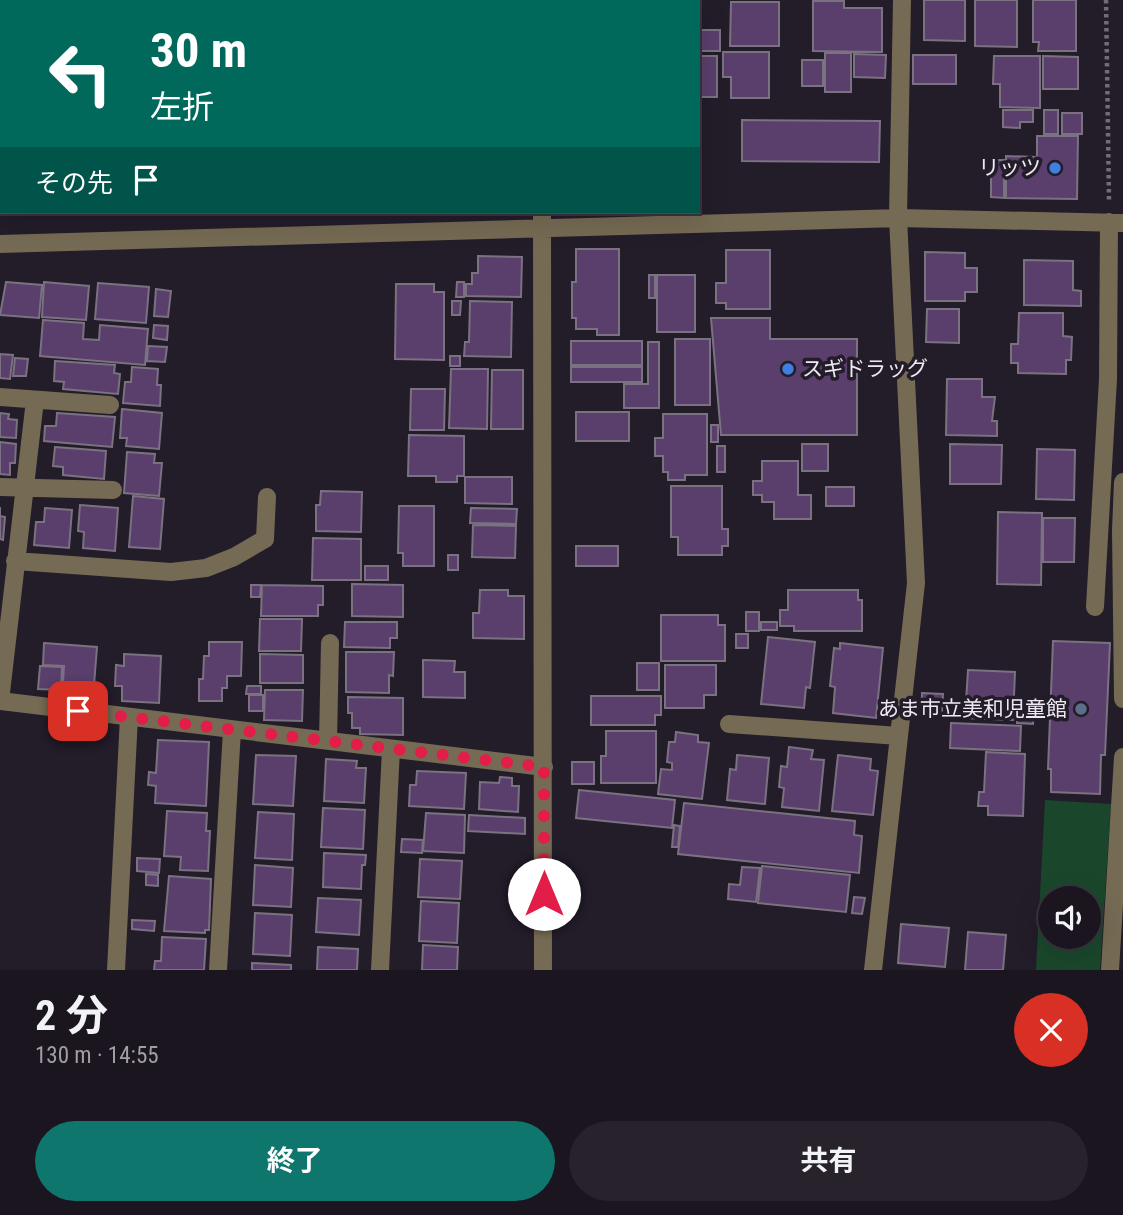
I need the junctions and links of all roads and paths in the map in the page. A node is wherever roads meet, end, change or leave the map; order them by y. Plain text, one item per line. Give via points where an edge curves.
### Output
1 (902, 0) edge
2 (1105, 0) edge
3 (898, 218) junction
4 (542, 219) edge
5 (1116, 222) edge
6 (0, 244) edge
7 (0, 397) edge
8 (35, 400) junction
9 (110, 405) dead end
10 (1123, 482) edge
11 (0, 487) edge
12 (24, 488) junction
13 (113, 491) dead end
14 (267, 497) dead end
15 (15, 561) junction
16 (1096, 607) dead end
17 (330, 643) dead end
18 (1123, 699) edge
19 (0, 701) edge
20 (129, 717) junction
21 (729, 724) dead end
22 (232, 730) junction
23 (899, 736) junction
24 (328, 741) junction
25 (391, 749) junction
26 (1123, 757) edge
27 (544, 767) junction
28 (117, 970) edge
29 (219, 970) edge
30 (380, 970) edge
31 (543, 970) edge
32 (873, 970) edge
33 (1110, 970) edge

1 - 3 street
2 - 5 path
3 - 4 street
3 - 5 street
3 - 23 street via 916,583
4 - 6 street
4 - 27 street
5 - 16 street
7 - 8 street
8 - 9 street
8 - 12 street
10 - 18 street
11 - 12 street
12 - 13 street
12 - 15 street
14 - 15 street via 265,539 206,568 171,572
15 - 19 street
17 - 24 street
19 - 20 street
20 - 22 street
20 - 28 street
21 - 23 street
22 - 24 street
22 - 29 street
23 - 32 street
24 - 25 street
25 - 27 street
25 - 30 street
26 - 33 street
27 - 31 street

